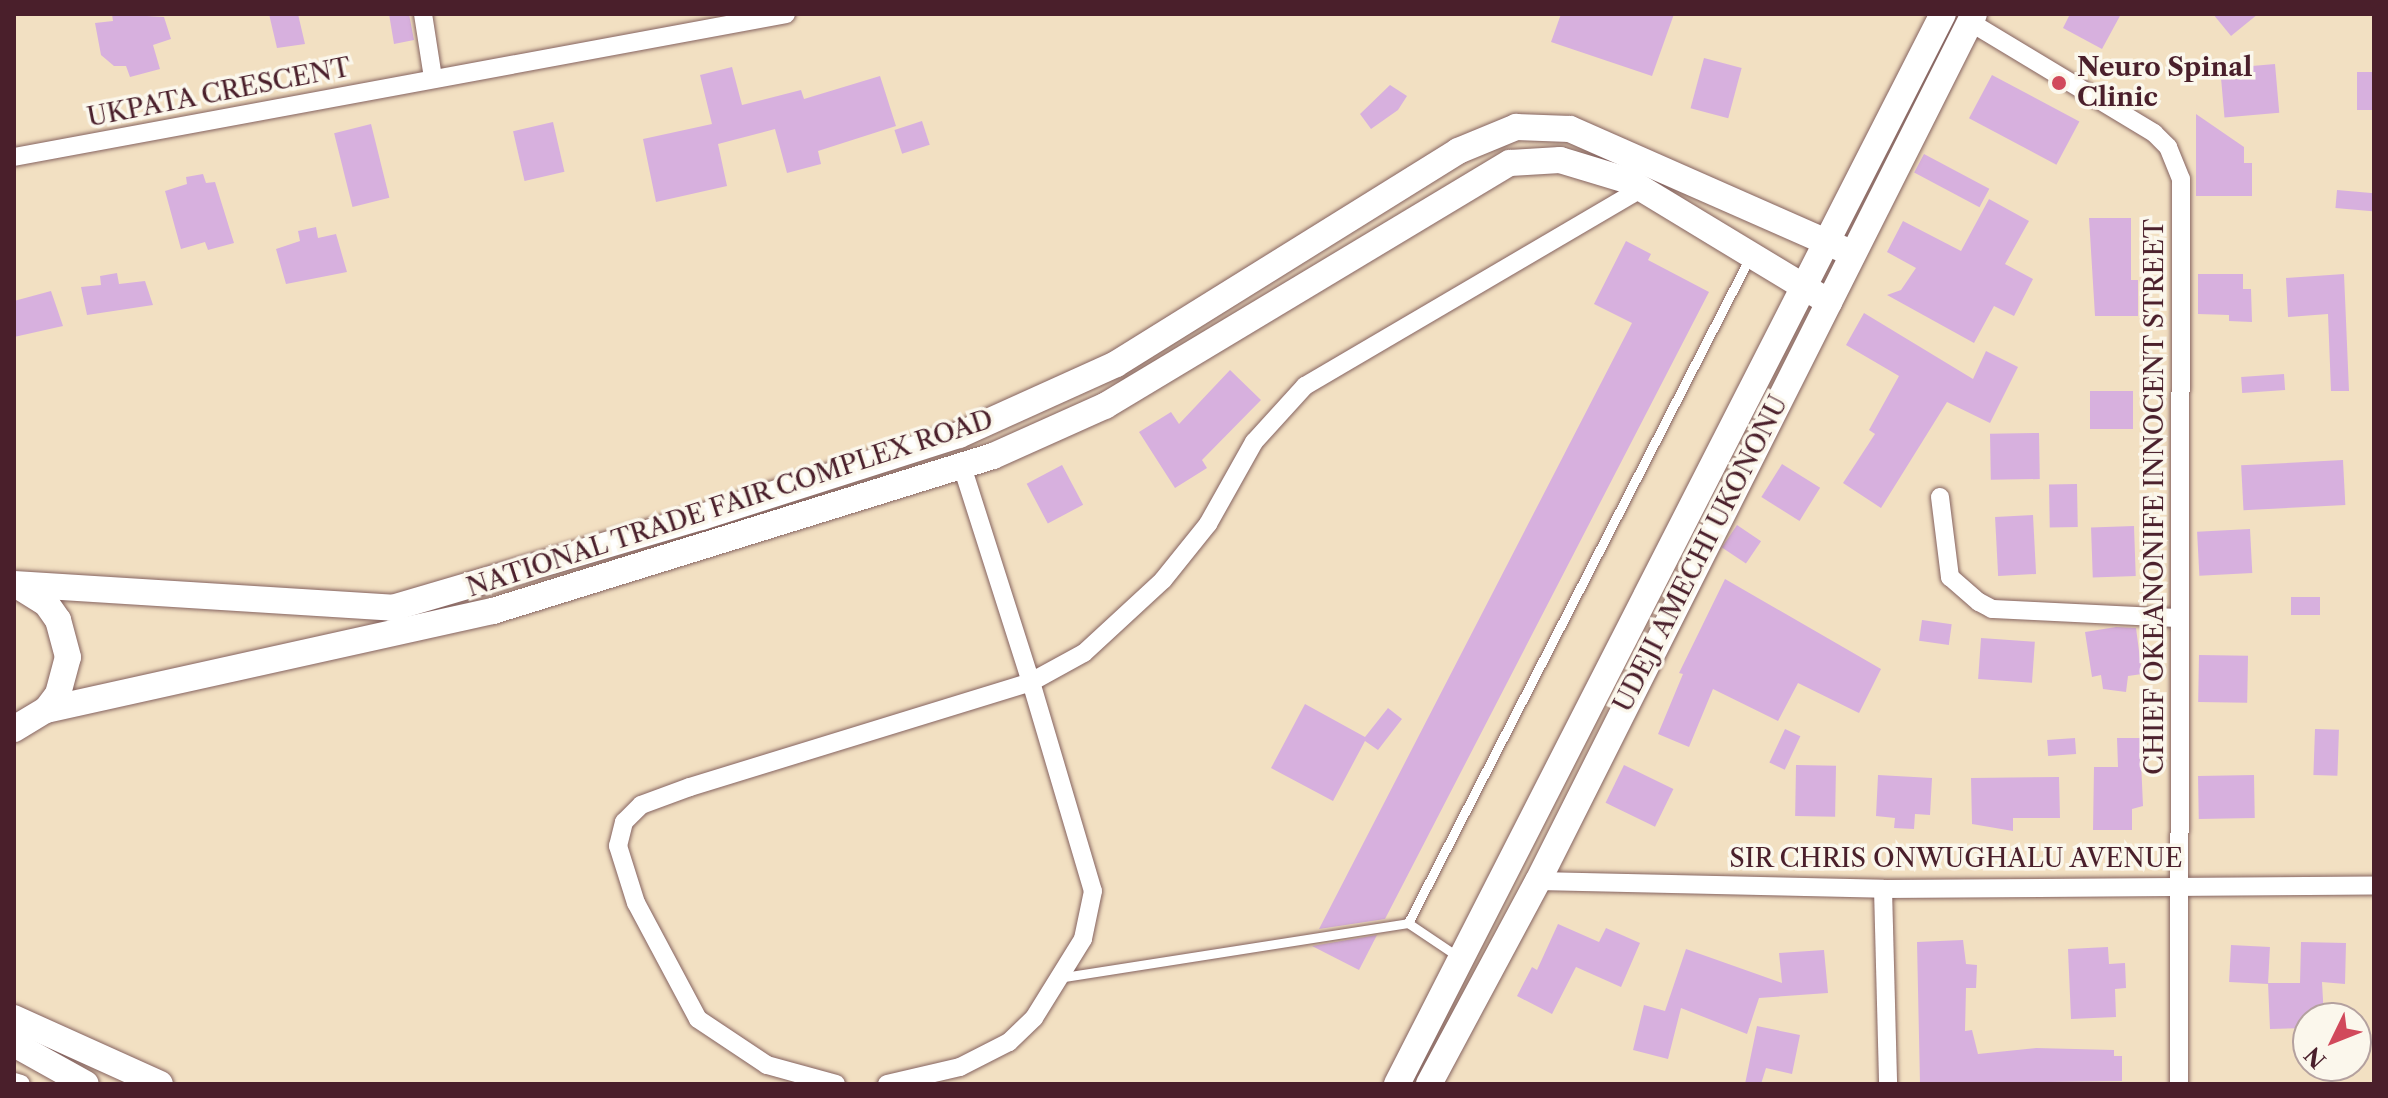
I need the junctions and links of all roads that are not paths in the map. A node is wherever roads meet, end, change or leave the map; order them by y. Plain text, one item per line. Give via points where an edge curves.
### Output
1 (423, 14) edge
2 (786, 14) edge
3 (1943, 14) edge
4 (1972, 18) edge
5 (433, 78) junction
6 (14, 157) edge
7 (1643, 188) junction
8 (1828, 241) junction
9 (1853, 254) junction
10 (1750, 256) junction
11 (1803, 289) junction
12 (1829, 302) junction
13 (961, 463) junction
14 (1940, 497) dead end
15 (14, 584) edge
16 (2179, 618) junction
17 (1031, 682) junction
18 (46, 710) junction
19 (14, 729) edge
20 (1538, 881) junction
21 (2182, 886) junction
22 (2374, 886) edge
23 (1883, 889) junction
24 (1408, 923) junction
25 (1460, 958) junction
26 (1064, 977) junction
27 (14, 1018) edge
28 (1422, 1033) junction
29 (14, 1044) edge
30 (1447, 1047) junction
31 (14, 1082) edge
32 (21, 1084) edge
33 (86, 1084) edge
34 (160, 1084) edge
35 (836, 1084) edge
36 (887, 1084) edge
37 (1397, 1084) edge
38 (1429, 1084) edge
39 (1888, 1084) edge
40 (2179, 1084) edge

1 - 5 street
2 - 5 street, UKPATA CRESCENT
3 - 8 main road, UDEJI AMECHI UKONONU
4 - 9 main road, UDEJI AMECHI UKONONU
4 - 16 street, CHIEF OKEANONIFE INNOCENT STREET via 2154,133 2175,160 2181,179 2184,261
5 - 6 street, UKPATA CRESCENT
7 - 10 main road, NATIONAL TRADE FAIR COMPLEX ROAD
7 - 13 main road, NATIONAL TRADE FAIR COMPLEX ROAD via 1560,160 1510,163 1105,406 993,456
7 - 17 street via 1305,386 1254,442 1208,524 1163,580 1084,653
8 - 9 main road, NATIONAL TRADE FAIR COMPLEX ROAD
8 - 11 main road, UDEJI AMECHI UKONONU
8 - 15 main road, NATIONAL TRADE FAIR COMPLEX ROAD via 1570,129 1516,127 1458,151 1116,364 959,435 687,522 392,608
9 - 12 main road, UDEJI AMECHI UKONONU
10 - 11 main road, NATIONAL TRADE FAIR COMPLEX ROAD
10 - 24 lane
11 - 12 main road, NATIONAL TRADE FAIR COMPLEX ROAD
11 - 25 main road, UDEJI AMECHI UKONONU
12 - 20 main road, UDEJI AMECHI UKONONU
13 - 17 street
13 - 18 main road, NATIONAL TRADE FAIR COMPLEX ROAD via 493,611
14 - 16 street via 1950,577 1992,609
15 - 18 main road via 47,604 66,638 65,676
16 - 21 street, CHIEF OKEANONIFE INNOCENT STREET
17 - 26 street via 1093,891 1083,939
17 - 35 street via 690,787 641,805 624,822 618,846 636,903 698,1019 767,1065
18 - 19 main road
20 - 23 street, SIR CHRIS ONWUGHALU AVENUE
20 - 30 main road, UDEJI AMECHI UKONONU
21 - 22 street, SIR CHRIS ONWUGHALU AVENUE
21 - 23 street, SIR CHRIS ONWUGHALU AVENUE
21 - 40 street, CHIEF OKEANONIFE INNOCENT STREET
23 - 39 street
24 - 25 lane
24 - 26 lane
25 - 28 main road, UDEJI AMECHI UKONONU
26 - 36 street via 1034,1018 983,1058
27 - 34 main road
28 - 30 main road
28 - 37 main road, UDEJI AMECHI UKONONU
29 - 33 main road
30 - 38 main road, UDEJI AMECHI UKONONU
31 - 32 street

